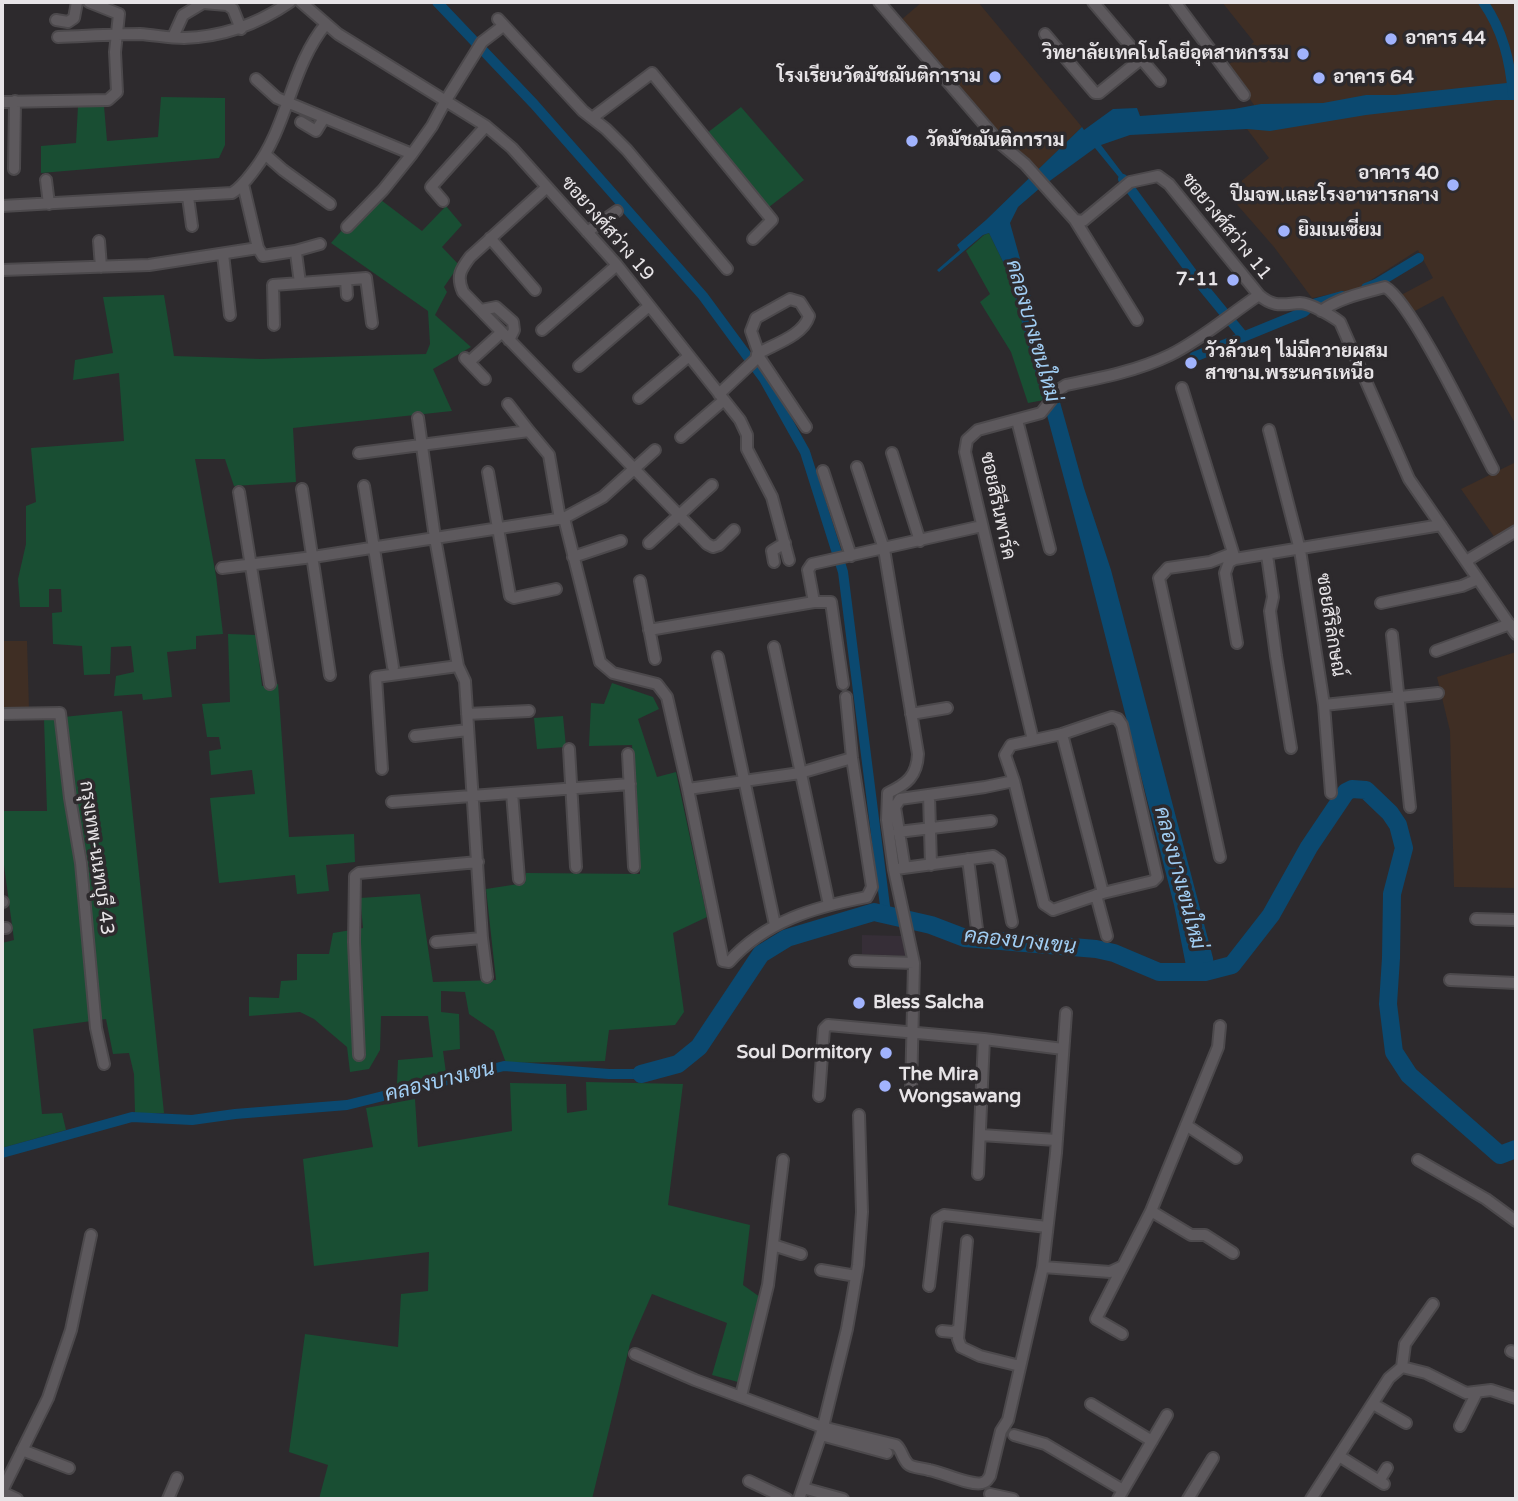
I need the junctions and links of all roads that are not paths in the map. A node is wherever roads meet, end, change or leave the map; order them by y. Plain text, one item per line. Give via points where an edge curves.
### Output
1 (77, 2) edge
2 (89, 2) edge
3 (290, 2) edge
4 (301, 2) edge
5 (879, 2) edge
6 (1175, 2) edge
7 (1098, 3) edge
8 (56, 20) dead end
9 (326, 24) junction
10 (241, 29) junction
11 (1045, 34) dead end
12 (117, 35) junction
13 (58, 37) dead end
14 (173, 37) junction
15 (1141, 59) junction
16 (257, 79) dead end
17 (1160, 81) dead end
18 (1244, 95) dead end
19 (446, 100) junction
20 (15, 101) junction
21 (2, 102) edge
22 (289, 103) junction
23 (324, 118) junction
24 (592, 118) junction
25 (302, 122) dead end
26 (486, 126) junction
27 (412, 154) junction
28 (266, 155) junction
29 (14, 169) dead end
30 (46, 180) dead end
31 (243, 184) junction
32 (547, 187) junction
33 (188, 197) junction
34 (443, 201) dead end
35 (49, 204) junction
36 (330, 204) dead end
37 (2, 206) edge
38 (617, 211) dead end
39 (1075, 220) junction
40 (192, 226) dead end
41 (347, 227) dead end
42 (587, 232) junction
43 (490, 238) junction
44 (753, 239) dead end
45 (99, 241) dead end
46 (320, 244) dead end
47 (258, 247) junction
48 (295, 251) junction
49 (223, 254) junction
50 (617, 265) junction
51 (101, 267) junction
52 (727, 269) dead end
53 (2, 270) edge
54 (346, 281) junction
55 (300, 283) junction
56 (535, 290) dead end
57 (347, 295) dead end
58 (1259, 295) junction
59 (649, 306) junction
60 (1313, 307) junction
61 (230, 315) dead end
62 (1137, 320) dead end
63 (372, 323) dead end
64 (274, 325) dead end
65 (542, 330) dead end
66 (506, 336) junction
67 (757, 354) junction
68 (689, 356) junction
69 (579, 366) dead end
70 (485, 379) dead end
71 (1182, 388) dead end
72 (722, 397) junction
73 (639, 398) dead end
74 (508, 404) dead end
75 (418, 418) dead end
76 (1017, 420) junction
77 (806, 427) dead end
78 (1269, 430) dead end
79 (530, 431) junction
80 (681, 437) dead end
81 (422, 445) junction
82 (654, 450) dead end
83 (359, 453) dead end
84 (892, 453) dead end
85 (857, 467) dead end
86 (635, 469) junction
87 (1493, 469) dead end
88 (823, 471) dead end
89 (488, 472) dead end
90 (712, 485) dead end
91 (364, 486) dead end
92 (302, 489) dead end
93 (239, 492) dead end
94 (679, 515) junction
95 (562, 519) junction
96 (1441, 525) junction
97 (982, 526) junction
98 (498, 527) junction
99 (734, 530) dead end
100 (1516, 531) edge
101 (435, 538) junction
102 (621, 541) dead end
103 (920, 541) junction
104 (649, 543) dead end
105 (785, 543) junction
106 (374, 548) junction
107 (884, 549) junction
108 (1050, 549) dead end
109 (1300, 550) junction
110 (1267, 555) junction
111 (851, 556) junction
112 (1234, 556) junction
113 (313, 557) junction
114 (573, 557) junction
115 (789, 560) dead end
116 (1466, 561) junction
117 (774, 562) dead end
118 (250, 565) junction
119 (222, 568) dead end
120 (1478, 579) junction
121 (640, 581) dead end
122 (556, 589) dead end
123 (814, 602) junction
124 (1381, 603) dead end
125 (1513, 629) edge
126 (649, 630) junction
127 (1392, 635) dead end
128 (1237, 643) dead end
129 (774, 646) dead end
130 (1436, 651) dead end
131 (718, 657) dead end
132 (655, 659) dead end
133 (458, 666) junction
134 (393, 667) dead end
135 (330, 675) dead end
136 (270, 684) dead end
137 (843, 684) dead end
138 (1438, 693) dead end
139 (1399, 696) junction
140 (846, 697) dead end
141 (1324, 705) junction
142 (947, 708) dead end
143 (529, 711) dead end
144 (2, 714) edge
145 (467, 714) junction
146 (911, 714) junction
147 (468, 730) junction
148 (1062, 734) junction
149 (415, 736) dead end
150 (1033, 740) junction
151 (1291, 748) dead end
152 (569, 749) dead end
153 (628, 754) dead end
154 (852, 758) junction
155 (382, 769) dead end
156 (800, 772) junction
157 (1014, 781) junction
158 (744, 782) junction
159 (630, 784) junction
160 (572, 789) junction
161 (688, 789) junction
162 (512, 793) junction
163 (1331, 793) dead end
164 (929, 795) junction
165 (472, 796) junction
166 (392, 802) dead end
167 (1410, 807) dead end
168 (991, 821) dead end
169 (930, 828) junction
170 (898, 832) junction
171 (1220, 857) dead end
172 (968, 859) junction
173 (478, 862) junction
174 (904, 863) dead end
175 (931, 864) junction
176 (576, 867) dead end
177 (634, 867) dead end
178 (894, 870) junction
179 (519, 878) dead end
180 (1099, 894) junction
181 (829, 905) junction
182 (1476, 919) dead end
183 (1516, 920) edge
184 (1012, 922) dead end
185 (775, 925) junction
186 (977, 929) dead end
187 (1107, 936) dead end
188 (482, 938) junction
189 (436, 942) dead end
190 (855, 961) dead end
191 (914, 963) junction
192 (487, 977) dead end
193 (1450, 980) dead end
194 (1516, 984) edge
195 (1066, 1013) dead end
196 (1220, 1027) dead end
197 (913, 1033) junction
198 (984, 1039) junction
199 (1063, 1049) junction
200 (359, 1055) dead end
201 (104, 1064) dead end
202 (911, 1093) dead end
203 (818, 1096) dead end
204 (859, 1115) dead end
205 (1186, 1125) junction
206 (981, 1135) junction
207 (1056, 1140) junction
208 (1236, 1158) dead end
209 (783, 1160) dead end
210 (1418, 1160) dead end
211 (978, 1174) dead end
212 (1151, 1211) junction
213 (1516, 1221) edge
214 (1047, 1227) junction
215 (91, 1235) dead end
216 (967, 1241) dead end
217 (772, 1245) junction
218 (1233, 1253) dead end
219 (801, 1254) dead end
220 (1123, 1266) junction
221 (1043, 1267) junction
222 (821, 1270) dead end
223 (856, 1276) junction
224 (929, 1286) dead end
225 (1433, 1304) dead end
226 (959, 1327) junction
227 (942, 1331) dead end
228 (1122, 1334) dead end
229 (635, 1354) dead end
230 (1020, 1366) junction
231 (1402, 1367) junction
232 (1476, 1394) junction
233 (741, 1396) junction
234 (1516, 1398) edge
235 (1091, 1404) dead end
236 (1373, 1404) junction
237 (1167, 1415) dead end
238 (1406, 1423) dead end
239 (1460, 1426) dead end
240 (822, 1431) junction
241 (1014, 1435) dead end
242 (1152, 1441) junction
243 (22, 1450) junction
244 (887, 1453) dead end
245 (1339, 1456) junction
246 (1213, 1458) dead end
247 (69, 1468) dead end
248 (1387, 1468) dead end
249 (177, 1478) dead end
250 (749, 1482) dead end
251 (803, 1488) junction
252 (2, 1491) edge
253 (990, 1494) dead end
254 (1121, 1494) edge
255 (17, 1499) edge
256 (168, 1499) edge
257 (788, 1499) edge
258 (799, 1499) edge
259 (843, 1499) edge
260 (1013, 1499) edge
261 (1188, 1499) edge
262 (1311, 1499) edge

1 - 8 street via 74,18
2 - 12 street via 118,12
3 - 10 street
4 - 9 street, ซอยวงศ์สว่าง 19
5 - 39 street via 1001,144
6 - 18 street
7 - 15 street
9 - 19 street, ซอยวงศ์สว่าง 19
9 - 22 street via 299,72
10 - 14 street
10 - 14 street via 233,9 203,3 183,15
11 - 15 street via 1095,93
12 - 13 street
12 - 14 street
12 - 20 street via 114,97
15 - 17 street
16 - 22 street
19 - 24 street via 479,47 501,23
19 - 26 street, ซอยวงศ์สว่าง 19
19 - 27 street
20 - 21 street
20 - 29 street
22 - 23 street
22 - 28 street
23 - 25 street via 316,131
23 - 27 street
24 - 44 street via 652,73 772,220
24 - 52 street via 626,150
26 - 32 street, ซอยวงศ์สว่าง 19
26 - 34 street via 430,187
27 - 41 street
28 - 31 street
28 - 36 street
30 - 35 street
31 - 33 street via 232,193
31 - 47 street
32 - 42 street, ซอยวงศ์สว่าง 19
32 - 43 street
33 - 35 street
33 - 40 street
35 - 37 street
38 - 42 street
39 - 58 street, ซอยวงศ์สว่าง 11 via 1083,221 1127,185 1152,176 1164,178
39 - 62 street
42 - 50 street, ซอยวงศ์สว่าง 19
43 - 56 street
43 - 66 street via 460,270 459,282 481,310 496,307 513,322 514,330
45 - 51 street
46 - 48 street
47 - 48 street via 263,256
47 - 49 street
48 - 55 street
49 - 51 street
49 - 61 street
50 - 59 street, ซอยวงศ์สว่าง 19
50 - 65 street
51 - 53 street
54 - 55 street
54 - 57 street
54 - 63 street via 367,279
55 - 64 street via 273,285
58 - 60 street, ซอยวงศ์สว่าง 11 via 1278,306
58 - 76 street, ซอยสิรีนพาร์ค via 1173,354 1066,385 1041,413
59 - 68 street, ซอยวงศ์สว่าง 19
59 - 69 street
60 - 87 street via 1372,290 1392,291 1412,318
60 - 96 street via 1340,322 1409,479
66 - 70 street via 467,360
66 - 86 street
67 - 67 street via 751,331 756,318 790,299 800,302 809,316 807,323
67 - 72 street
67 - 77 street
68 - 72 street, ซอยวงศ์สว่าง 19
68 - 73 street
71 - 112 street
72 - 80 street
72 - 105 street, ซอยวงศ์สว่าง 19 via 747,435 747,449 772,497
74 - 79 street
75 - 81 street
76 - 97 street, ซอยสิรีนพาร์ค via 978,430 967,440 965,452
76 - 108 street
78 - 109 street, ซอยสิริลักษณ์
79 - 81 street
79 - 95 street via 549,455
81 - 83 street
81 - 101 street
82 - 86 street
84 - 103 street
85 - 107 street
86 - 94 street
86 - 95 street via 603,497
88 - 111 street
89 - 98 street
90 - 94 street
91 - 106 street
92 - 113 street
93 - 118 street
94 - 99 street via 713,547
94 - 104 street
95 - 98 street
95 - 114 street
96 - 109 street
96 - 116 street
97 - 103 street
97 - 150 street, ซอยสิรีนพาร์ค
98 - 101 street
98 - 122 street via 510,596
100 - 116 street
101 - 106 street
101 - 133 street
102 - 114 street
103 - 107 street
105 - 115 street, ซอยวงศ์สว่าง 19
105 - 117 street via 772,551
106 - 113 street
106 - 134 street
107 - 111 street
107 - 146 street
109 - 110 street
109 - 141 street, ซอยสิริลักษณ์
110 - 112 street
110 - 151 street via 1274,645
111 - 123 street via 808,566
112 - 128 street via 1225,568
112 - 171 street via 1168,568 1159,578
113 - 118 street
113 - 135 street
114 - 161 street via 600,662 613,673 657,684 667,697
116 - 120 street
118 - 119 street
118 - 136 street
120 - 124 street
120 - 125 street
121 - 126 street
123 - 126 street
123 - 137 street via 833,603
125 - 130 street
126 - 132 street
127 - 139 street
129 - 156 street
131 - 158 street
133 - 145 street via 465,681
133 - 155 street via 376,677
138 - 139 street, ซอยสิริลักษณ์
139 - 141 street, ซอยสิริลักษณ์
139 - 167 street
140 - 154 street
141 - 163 street, ซอยสิริลักษณ์
142 - 146 street
143 - 145 street
144 - 201 street, กรุงเทพ-นนทบุรี 43 via 60,713
145 - 147 street
146 - 178 street via 918,769 912,779 887,794
147 - 149 street
147 - 165 street
148 - 150 street
148 - 180 street
148 - 180 street via 1112,717 1122,725 1157,877
150 - 157 street via 1007,749
152 - 160 street
153 - 159 street
154 - 156 street
154 - 181 street via 872,887 867,897
156 - 158 street
156 - 181 street
157 - 164 street
157 - 180 street via 1044,904 1054,910
158 - 161 street
158 - 185 street
159 - 160 street
159 - 177 street
160 - 162 street
160 - 176 street
161 - 185 street via 723,961
162 - 165 street
162 - 179 street
164 - 169 street
164 - 170 street via 898,801
165 - 166 street
165 - 173 street
168 - 169 street
169 - 170 street
169 - 175 street
170 - 174 street
172 - 175 street
172 - 184 street via 993,856 1000,861
172 - 186 street
173 - 188 street
173 - 200 street via 355,876
175 - 178 street
178 - 191 street
180 - 187 street
181 - 185 street
182 - 183 street
188 - 189 street
188 - 192 street
190 - 191 street
191 - 197 street
193 - 194 street
195 - 199 street
196 - 205 street via 1219,1047
197 - 198 street
197 - 202 street
197 - 203 street via 826,1026
198 - 199 street
198 - 206 street
199 - 207 street
204 - 223 street via 862,1212
205 - 208 street
205 - 212 street
206 - 207 street
206 - 211 street
207 - 214 street
209 - 217 street
210 - 213 street
212 - 218 street
212 - 220 street
214 - 221 street
214 - 224 street via 944,1215 937,1219
215 - 243 street via 71,1330 48,1398
216 - 226 street
217 - 219 street
217 - 233 street via 768,1285
220 - 221 street via 1110,1272
220 - 228 street via 1096,1319
221 - 230 street
222 - 223 street
223 - 240 street
225 - 231 street via 1405,1344
226 - 227 street
226 - 230 street via 961,1347
229 - 233 street
230 - 240 street via 990,1476 981,1484 912,1466 897,1445
231 - 232 street
231 - 236 street
232 - 234 street via 1495,1390
232 - 239 street
233 - 240 street
235 - 242 street
236 - 238 street
236 - 245 street
237 - 242 street
240 - 244 street
240 - 251 street
241 - 254 street via 1045,1444
242 - 254 street
243 - 247 street
243 - 252 street
245 - 248 street via 1382,1482
245 - 262 street
246 - 261 street
249 - 256 street
250 - 257 street
251 - 258 street
251 - 259 street
252 - 255 street
253 - 260 street

